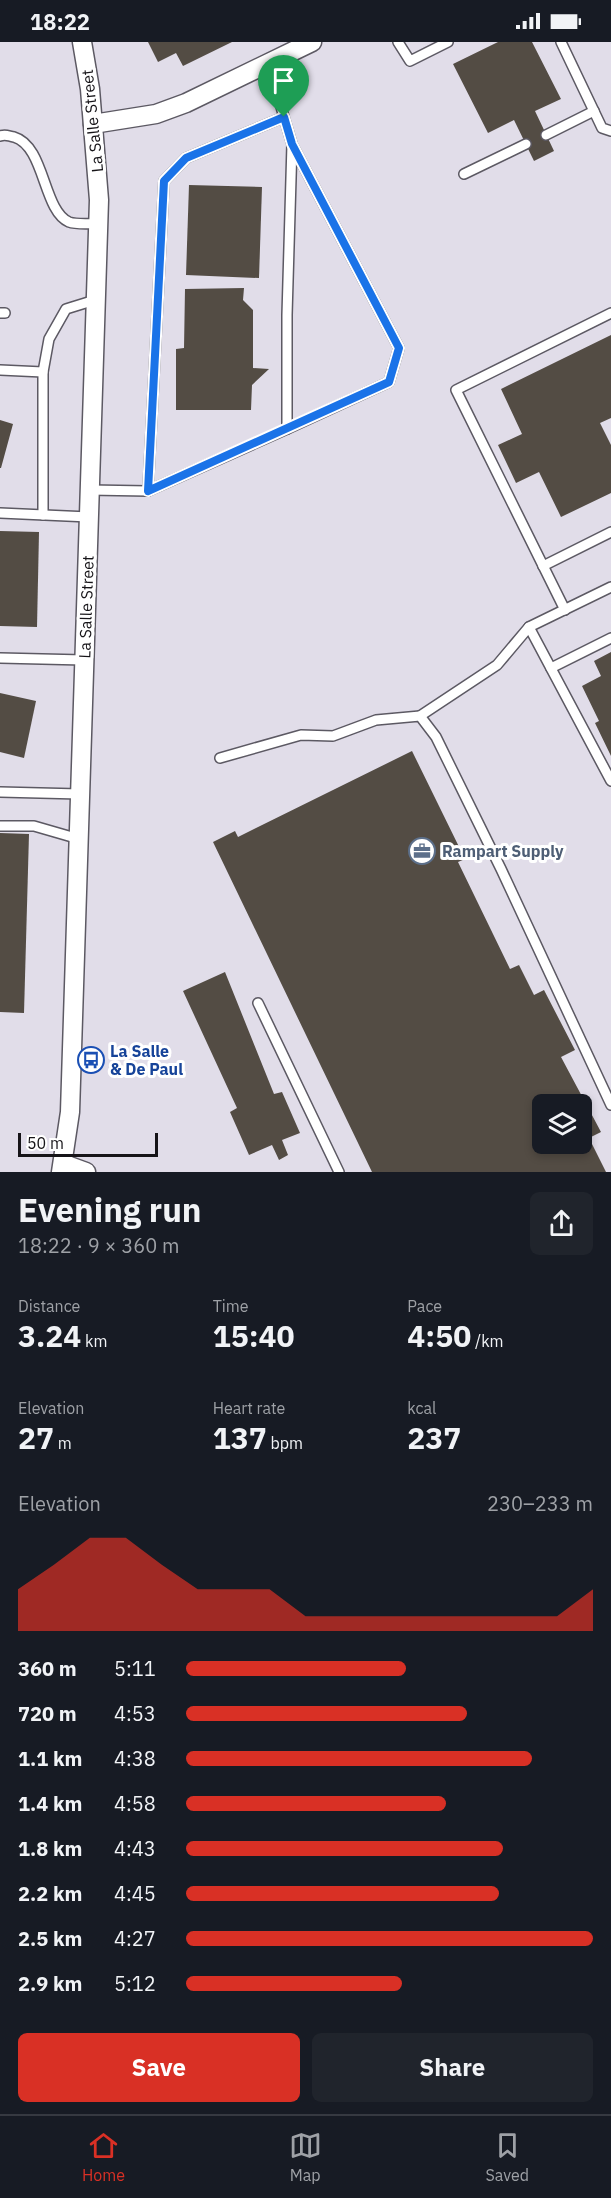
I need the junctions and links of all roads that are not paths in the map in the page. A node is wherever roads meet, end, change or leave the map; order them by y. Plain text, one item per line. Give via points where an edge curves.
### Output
1 (82, 42) edge
2 (312, 42) edge
3 (399, 42) edge
4 (448, 42) edge
5 (561, 42) edge
6 (268, 63) junction
7 (594, 111) junction
8 (284, 117) junction
9 (93, 124) junction
10 (611, 130) edge
11 (546, 135) dead end
12 (0, 136) edge
13 (292, 144) junction
14 (526, 144) dead end
15 (464, 174) dead end
16 (98, 224) junction
17 (95, 300) junction
18 (611, 313) edge
19 (0, 370) edge
20 (43, 372) junction
21 (288, 429) junction
22 (90, 490) junction
23 (148, 491) junction
24 (0, 513) edge
25 (43, 515) junction
26 (89, 517) junction
27 (611, 532) edge
28 (543, 566) junction
29 (611, 587) edge
30 (564, 610) junction
31 (529, 627) junction
32 (611, 638) edge
33 (0, 658) edge
34 (84, 660) junction
35 (551, 668) junction
36 (420, 716) junction
37 (220, 758) dead end
38 (611, 781) edge
39 (0, 792) edge
40 (80, 794) junction
41 (0, 826) edge
42 (79, 838) junction
43 (258, 1003) dead end
44 (607, 1086) edge
45 (611, 1105) edge
46 (63, 1168) edge
47 (86, 1172) edge
48 (339, 1172) edge

1 - 9 street, La Salle Street
2 - 6 street
3 - 4 lane via 410,61
5 - 7 lane
6 - 8 lane
6 - 9 street via 156,114
7 - 10 lane via 602,128
7 - 11 lane
8 - 13 lane
8 - 23 lane via 186,158 164,181
9 - 16 street, La Salle Street
12 - 16 lane via 21,139 31,150 58,212 69,222
13 - 21 lane
13 - 21 lane via 399,348 389,382
14 - 15 lane
16 - 17 street, La Salle Street
17 - 20 lane via 66,309 49,339
17 - 22 street, La Salle Street
18 - 28 lane via 456,390
19 - 20 lane
20 - 25 lane
21 - 23 lane
22 - 23 lane
22 - 26 street, La Salle Street
24 - 25 lane
25 - 26 lane
26 - 34 street, La Salle Street
27 - 28 lane
28 - 30 lane
29 - 30 lane
30 - 31 lane
31 - 35 lane
31 - 36 lane via 497,665
32 - 35 lane
33 - 34 lane
34 - 40 street, La Salle Street
35 - 38 lane
36 - 37 lane via 376,720 333,736 301,735
36 - 44 lane via 441,747
39 - 40 lane
40 - 42 street, La Salle Street
41 - 42 lane via 34,826
42 - 46 street, La Salle Street via 70,1112
43 - 48 lane
44 - 45 lane
46 - 47 street

